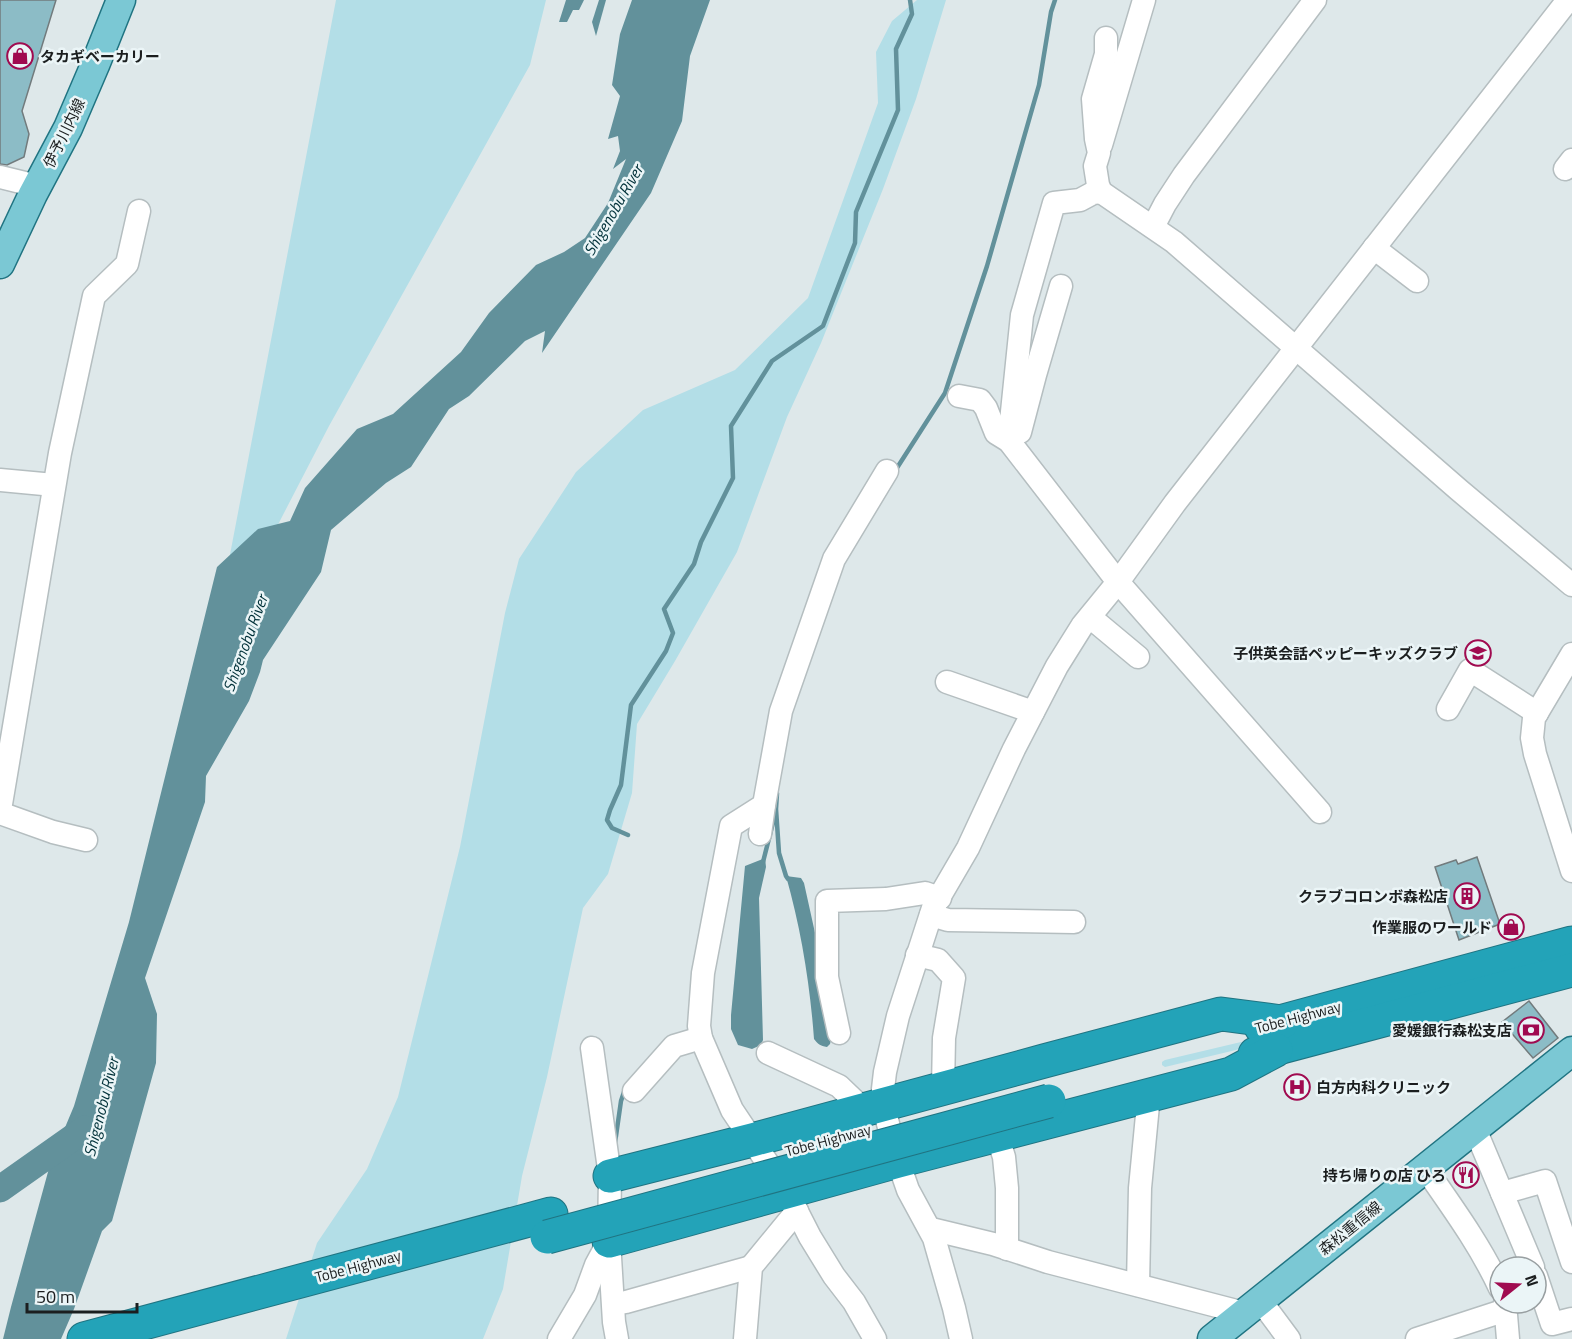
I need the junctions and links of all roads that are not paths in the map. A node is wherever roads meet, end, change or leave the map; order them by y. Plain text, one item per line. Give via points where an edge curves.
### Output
1 (121, 0) edge
2 (1144, 0) edge
3 (1314, 0) edge
4 (1565, 15) edge
5 (1106, 38) dead end
6 (1097, 159) junction
7 (0, 177) edge
8 (37, 186) junction
9 (1092, 201) junction
10 (139, 211) dead end
11 (1153, 227) junction
12 (1374, 248) junction
13 (0, 264) edge
14 (1417, 280) dead end
15 (1061, 286) dead end
16 (1297, 348) junction
17 (959, 396) dead end
18 (1015, 449) junction
19 (887, 471) dead end
20 (0, 480) edge
21 (54, 485) junction
22 (1118, 582) junction
23 (1572, 585) edge
24 (1090, 617) junction
25 (1572, 654) edge
26 (1138, 657) dead end
27 (947, 682) dead end
28 (1448, 709) dead end
29 (1033, 712) junction
30 (1537, 713) junction
31 (764, 805) junction
32 (0, 812) edge
33 (1320, 812) dead end
34 (760, 834) dead end
35 (86, 840) dead end
36 (1572, 871) edge
37 (935, 906) junction
38 (1074, 922) dead end
39 (1572, 943) edge
40 (917, 955) junction
41 (1572, 970) edge
42 (838, 1033) dead end
43 (1279, 1036) junction
44 (701, 1038) junction
45 (592, 1048) dead end
46 (1572, 1051) edge
47 (768, 1053) dead end
48 (943, 1088) junction
49 (634, 1091) dead end
50 (1046, 1091) junction
51 (1146, 1097) junction
52 (874, 1108) junction
53 (1475, 1129) junction
54 (997, 1136) junction
55 (752, 1140) junction
56 (898, 1161) junction
57 (1425, 1168) junction
58 (609, 1176) junction
59 (1502, 1193) junction
60 (792, 1202) junction
61 (931, 1229) junction
62 (609, 1240) junction
63 (1007, 1249) junction
64 (1528, 1255) edge
65 (1488, 1262) edge
66 (1572, 1262) edge
67 (751, 1267) junction
68 (1138, 1285) junction
69 (1252, 1307) junction
70 (613, 1308) junction
71 (578, 1309) junction
72 (1548, 1312) edge
73 (1488, 1313) edge
74 (1506, 1315) edge
75 (1572, 1319) edge
76 (562, 1337) edge
77 (84, 1339) edge
78 (162, 1339) edge
79 (617, 1339) edge
80 (745, 1339) edge
81 (875, 1339) edge
82 (961, 1339) edge
83 (1212, 1339) edge
84 (1288, 1339) edge
85 (1417, 1339) edge
86 (1508, 1339) edge

1 - 8 main road, 伊予川内線 via 68,128
2 - 6 street
3 - 11 street via 1184,175
4 - 12 street
5 - 6 street via 1106,54 1093,99
6 - 9 street via 1098,185
7 - 8 street
8 - 13 main road, 伊予川内線
9 - 11 street
9 - 18 street via 1054,203 1022,315
10 - 21 street via 127,264 94,296
11 - 16 street
12 - 14 street
12 - 16 street
15 - 18 street
16 - 22 street
16 - 23 street
17 - 18 street via 980,400 996,433
18 - 22 street
19 - 31 street via 834,559 781,711
20 - 21 street
21 - 32 street
22 - 24 street
22 - 33 street
24 - 26 street
24 - 29 street via 1057,666
25 - 30 street
27 - 29 street
28 - 30 street via 1470,670
29 - 37 street via 968,848
30 - 36 street via 1532,738 1534,754
31 - 34 street
31 - 44 street via 732,826 703,973
32 - 35 street
37 - 38 street via 948,920
37 - 40 street
37 - 42 street via 925,893 826,901 827,977
39 - 43 highway, Tobe Highway
40 - 48 street via 938,960 954,978 944,1038
40 - 52 street via 898,1016 883,1089
41 - 43 highway, Tobe Highway
43 - 48 highway via 1221,1014
43 - 50 highway, Tobe Highway via 1156,1077
43 - 51 highway via 1231,1074
44 - 49 street via 674,1046
44 - 55 street via 732,1110
45 - 58 street
46 - 53 main road, 森松重信線
47 - 52 street via 839,1086
48 - 52 highway
50 - 77 highway, Tobe Highway
50 - 78 highway, Tobe Highway, bridge via 547,1237
51 - 54 highway
51 - 68 street
52 - 55 highway
52 - 56 street
53 - 57 main road, 森松重信線
53 - 59 street
54 - 56 highway
54 - 63 street via 1004,1156 1007,1188
55 - 58 highway
55 - 60 street
56 - 60 highway
56 - 61 street via 908,1190
57 - 65 street
57 - 69 main road, 森松重信線
58 - 62 street
59 - 64 street
59 - 66 street via 1545,1181
60 - 62 highway
60 - 67 street
60 - 81 street
61 - 63 street
61 - 82 street
62 - 70 street
62 - 71 street
63 - 68 street
67 - 70 street
67 - 80 street
68 - 69 street
69 - 83 main road, 森松重信線
69 - 84 street
70 - 71 street via 595,1303
70 - 79 street
71 - 76 street
72 - 75 street via 1552,1324
73 - 85 street
74 - 86 street

